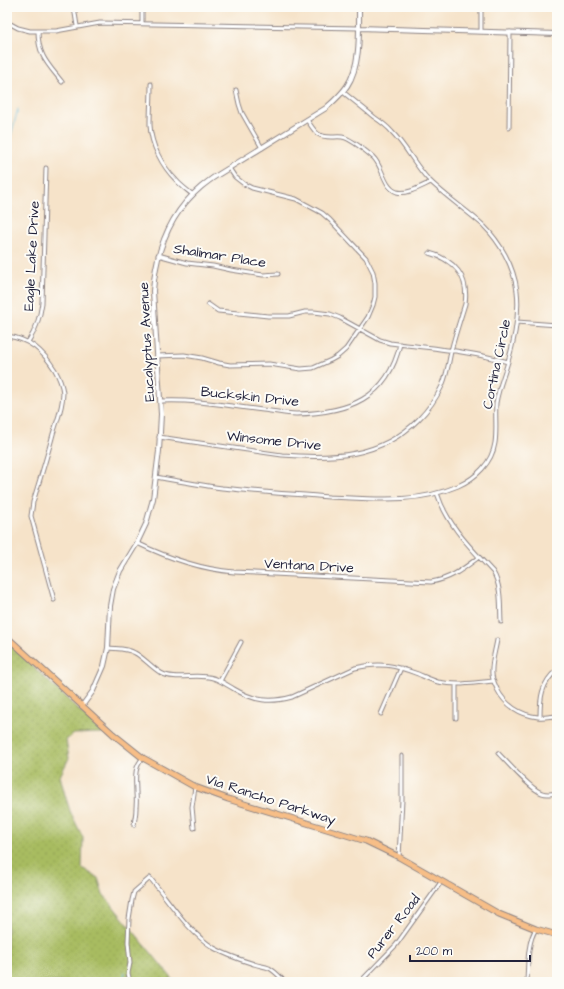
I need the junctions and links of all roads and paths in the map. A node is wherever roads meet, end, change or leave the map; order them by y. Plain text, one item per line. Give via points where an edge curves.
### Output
1 (74, 7) edge
2 (142, 7) edge
3 (359, 7) edge
4 (481, 7) edge
5 (7, 22) edge
6 (142, 24) junction
7 (77, 26) junction
8 (359, 28) junction
9 (38, 31) junction
10 (481, 31) junction
11 (510, 32) junction
12 (557, 34) edge
13 (62, 82) dead end
14 (151, 84) dead end
15 (236, 90) dead end
16 (343, 92) junction
17 (307, 120) junction
18 (509, 128) dead end
19 (262, 148) junction
20 (46, 168) dead end
21 (229, 168) junction
22 (431, 182) junction
23 (193, 195) junction
24 (429, 253) dead end
25 (158, 255) junction
26 (278, 274) dead end
27 (208, 304) dead end
28 (517, 322) junction
29 (557, 325) edge
30 (361, 328) junction
31 (7, 336) edge
32 (28, 342) junction
33 (400, 344) junction
34 (451, 350) junction
35 (157, 356) junction
36 (508, 362) junction
37 (160, 401) junction
38 (159, 437) junction
39 (156, 477) junction
40 (437, 493) junction
41 (137, 543) junction
42 (479, 557) junction
43 (54, 600) dead end
44 (501, 622) dead end
45 (7, 637) edge
46 (497, 640) dead end
47 (241, 642) dead end
48 (108, 648) junction
49 (401, 668) junction
50 (557, 670) edge
51 (220, 680) junction
52 (494, 681) junction
53 (456, 685) junction
54 (82, 706) junction
55 (381, 714) dead end
56 (557, 716) edge
57 (540, 717) junction
58 (456, 718) dead end
59 (498, 754) dead end
60 (402, 756) dead end
61 (143, 758) junction
62 (195, 787) junction
63 (557, 792) edge
64 (134, 824) dead end
65 (194, 828) dead end
66 (399, 857) junction
67 (441, 882) junction
68 (536, 929) junction
69 (557, 935) edge
70 (130, 982) edge
71 (284, 982) edge
72 (360, 982) edge
73 (527, 982) edge

1 - 7 street
2 - 6 street
3 - 8 street, Eucalyptus Avenue
4 - 10 street
5 - 9 street via 18,28
6 - 7 street via 100,23
6 - 8 street
7 - 9 street via 56,31
8 - 10 street
8 - 16 street, Eucalyptus Avenue via 353,74
9 - 13 street via 42,54
10 - 11 street
11 - 12 street
11 - 18 street
14 - 23 street via 150,126 154,146 169,173
15 - 19 street via 242,113
16 - 17 street, Eucalyptus Avenue via 326,108
16 - 22 street, Cortina Circle via 390,129
17 - 19 street, Eucalyptus Avenue
17 - 22 street via 318,134 324,137 344,137 374,158 391,189 405,193
19 - 21 street, Eucalyptus Avenue
20 - 32 street, Eagle Lake Drive via 41,315
21 - 23 street, Eucalyptus Avenue
21 - 30 street via 235,177 252,188 296,199 322,213 366,258 373,274 375,296 368,317
22 - 28 street, Cortina Circle via 483,225 497,241 515,281
23 - 25 street, Eucalyptus Avenue via 172,222
24 - 34 street, Winsome Drive via 447,260 463,281 465,304
25 - 26 street, Shalimar Place via 231,270 263,275
25 - 35 street, Eucalyptus Avenue via 153,291
27 - 30 street via 218,311 268,316 289,316 305,312 330,314
28 - 29 street
28 - 36 street, Cortina Circle
30 - 33 street via 380,340
30 - 35 street via 338,356 313,368 301,369 269,364 230,365 184,355
31 - 32 street
32 - 43 street via 48,358 60,379 63,392 60,412 31,516
33 - 34 street
33 - 37 street, Buckskin Drive via 392,368 376,390 360,401 342,408 295,414 194,401
34 - 36 street
34 - 38 street, Winsome Drive via 442,385 425,413 396,438 364,452 327,457 282,455
35 - 37 street, Eucalyptus Avenue
36 - 40 street, Cortina Circle via 498,394 495,444 489,460 470,480
37 - 38 street, Eucalyptus Avenue
38 - 39 street, Eucalyptus Avenue
39 - 40 street, Cortina Circle via 222,488 380,500 410,499
39 - 41 street, Eucalyptus Avenue via 146,524
40 - 42 street via 449,520
41 - 42 street, Ventana Drive via 179,561 220,571 431,582 452,576
41 - 48 street, Eucalyptus Avenue via 113,589
42 - 44 street via 496,578
45 - 54 main road, Via Rancho Parkway
46 - 52 street via 492,666
47 - 51 street
48 - 51 street via 135,652 166,675 201,676
48 - 54 street, Eucalyptus Avenue via 102,674
49 - 51 street via 376,664 355,668 292,697 269,701 254,699
49 - 53 street via 437,682
49 - 55 street
50 - 57 street via 544,686 540,699
52 - 53 street
52 - 57 street via 500,695 515,710
53 - 58 street
54 - 61 main road, Via Rancho Parkway
56 - 57 street
59 - 63 street via 534,789 542,793
60 - 66 street
61 - 62 main road, Via Rancho Parkway
61 - 64 street via 136,768
62 - 65 street via 192,807
62 - 66 main road, Via Rancho Parkway via 366,841
66 - 67 main road, Via Rancho Parkway
67 - 68 main road, Via Rancho Parkway via 499,914
67 - 72 street, Purer Road via 396,945
68 - 69 main road, Via Rancho Parkway
68 - 73 street via 531,944
70 - 71 street via 128,942 132,900 134,892 150,878 190,927 214,948 268,968

